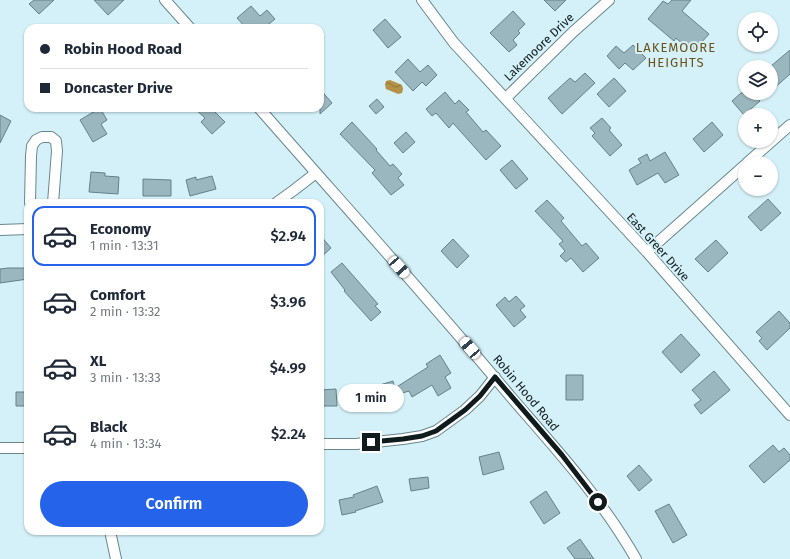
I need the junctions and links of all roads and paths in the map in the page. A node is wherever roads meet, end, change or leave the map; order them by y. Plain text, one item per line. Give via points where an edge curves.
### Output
1 (165, 0) edge
2 (422, 0) edge
3 (609, 0) edge
4 (186, 24) edge
5 (506, 98) junction
6 (263, 112) edge
7 (790, 125) edge
8 (755, 156) edge
9 (738, 171) edge
10 (316, 173) junction
11 (30, 199) edge
12 (53, 199) edge
13 (282, 199) edge
14 (24, 229) edge
15 (0, 230) edge
16 (647, 252) junction
17 (495, 377) junction
18 (790, 415) edge
19 (324, 444) edge
20 (0, 448) edge
21 (24, 448) edge
22 (111, 535) edge
23 (116, 559) edge
24 (636, 559) edge

1 - 4 street
2 - 5 street, East Greer Drive via 454,43
3 - 5 street, Lakemoore Drive via 572,32
5 - 16 street, East Greer Drive
6 - 10 street, Robin Hood Road
7 - 8 street
9 - 16 street
10 - 13 street
10 - 17 street, Robin Hood Road
11 - 12 street via 32,146 42,137 56,141
14 - 15 street
16 - 18 street, East Greer Drive
17 - 19 street via 465,410 436,431 403,439 356,444
17 - 24 street, Robin Hood Road via 590,491 623,536
20 - 21 street
22 - 23 street

